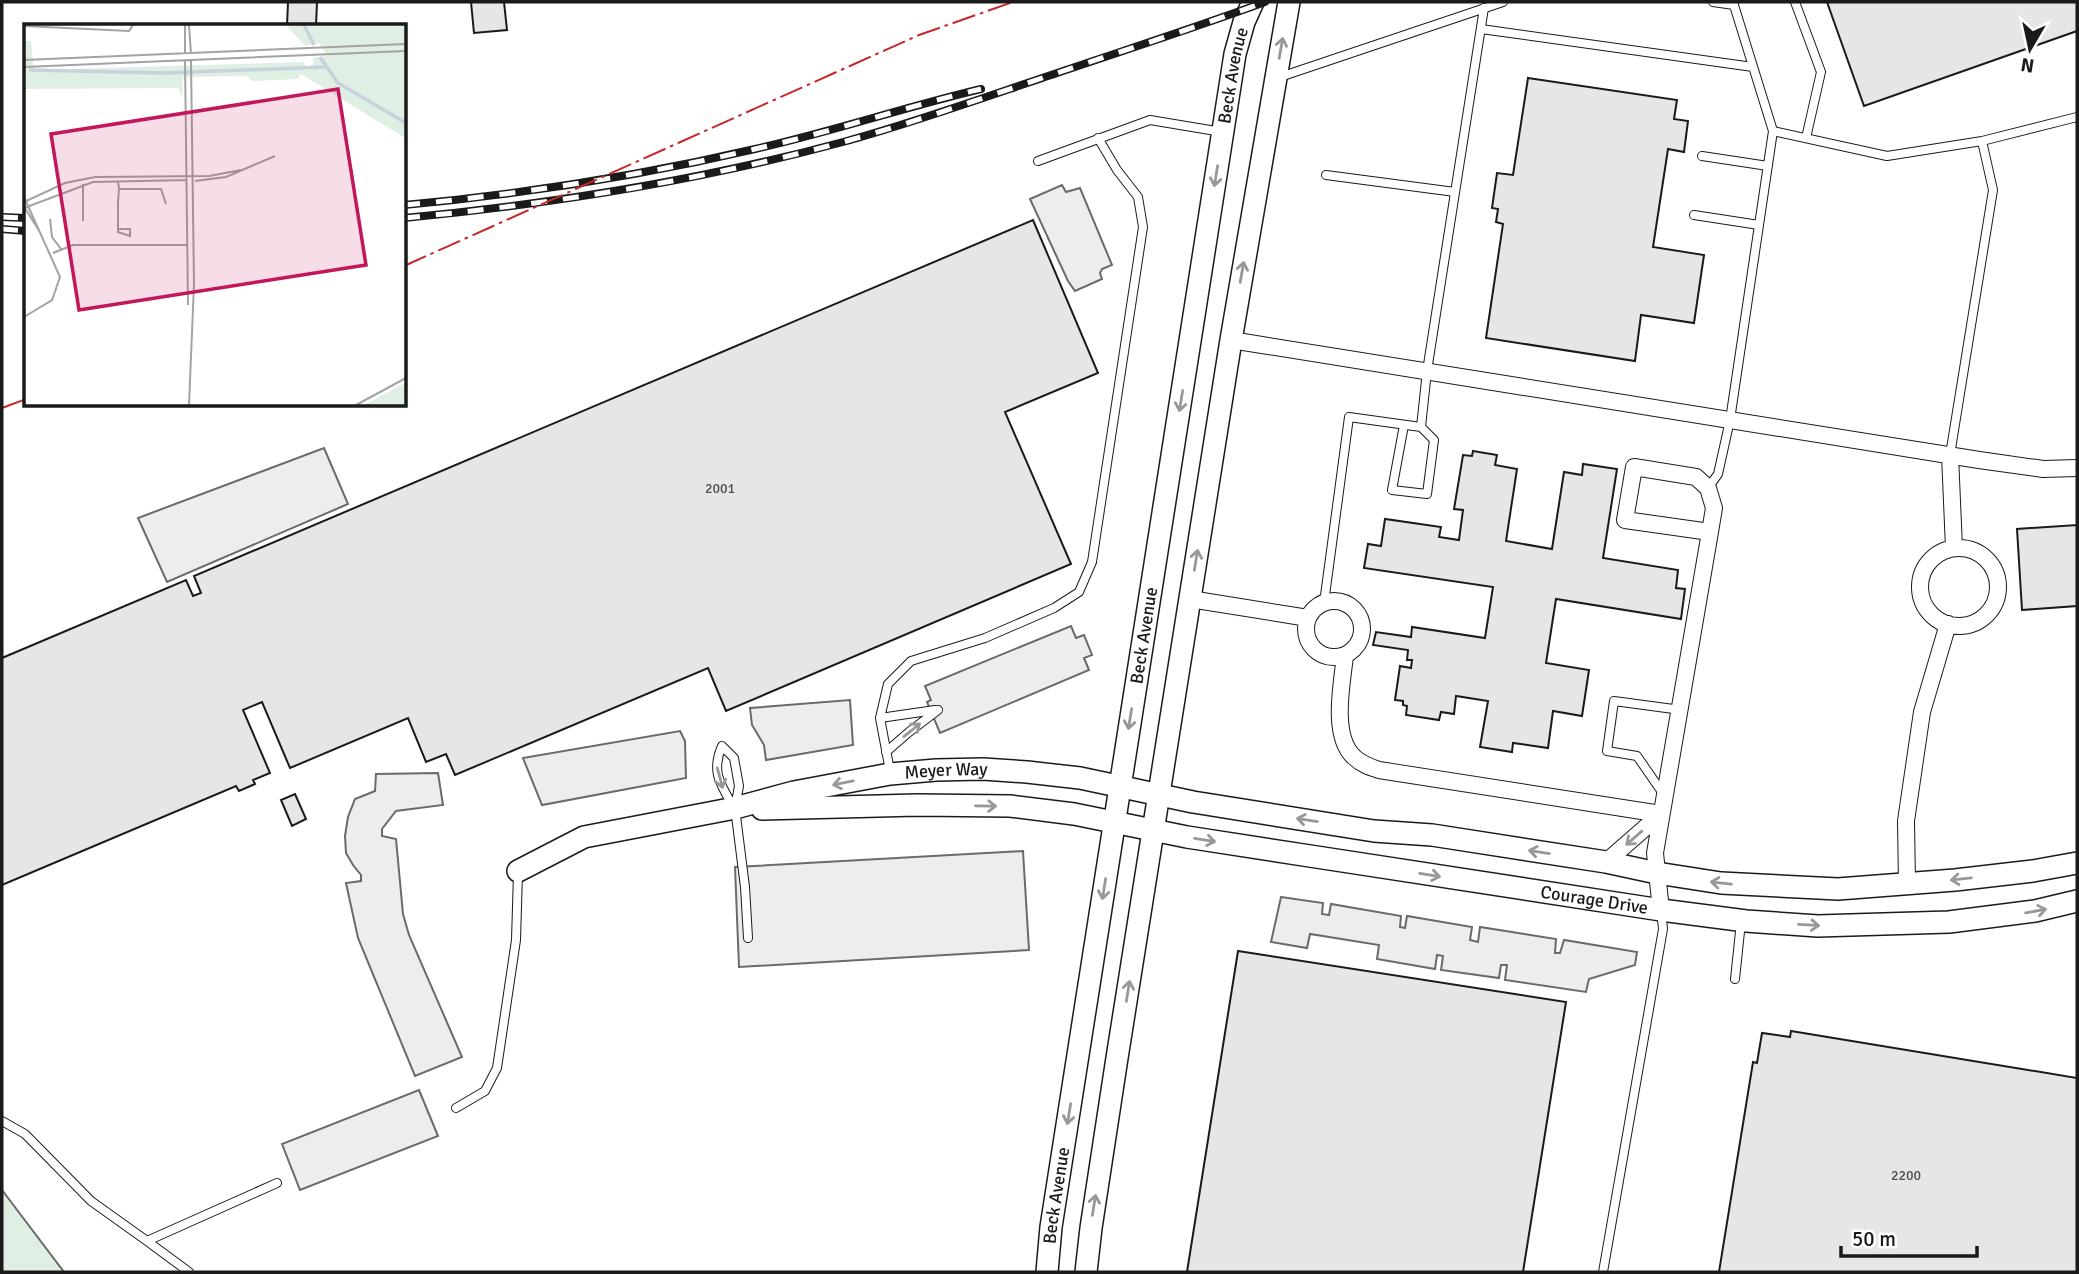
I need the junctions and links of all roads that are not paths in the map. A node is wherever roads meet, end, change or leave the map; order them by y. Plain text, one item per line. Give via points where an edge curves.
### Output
1 (1253, 2) edge
2 (1289, 2) edge
3 (1503, 2) edge
4 (1713, 2) edge
5 (1795, 2) edge
6 (1733, 4) edge
7 (1484, 8) junction
8 (1481, 29) junction
9 (1753, 66) junction
10 (1276, 79) junction
11 (2077, 117) edge
12 (1773, 131) junction
13 (1222, 132) junction
14 (1098, 138) junction
15 (1805, 138) junction
16 (1982, 141) junction
17 (1702, 156) dead end
18 (1038, 161) dead end
19 (1768, 166) junction
20 (1326, 175) dead end
21 (1455, 192) junction
22 (1694, 215) dead end
23 (1759, 225) junction
24 (1231, 340) junction
25 (1426, 371) junction
26 (1730, 420) junction
27 (1404, 425) junction
28 (1421, 427) junction
29 (1950, 455) junction
30 (2077, 468) edge
31 (1708, 488) junction
32 (1710, 532) junction
33 (1954, 548) junction
34 (1190, 599) junction
35 (1324, 603) junction
36 (1308, 618) junction
37 (1948, 624) junction
38 (1345, 656) junction
39 (1681, 710) junction
40 (880, 718) junction
41 (886, 752) junction
42 (890, 774) junction
43 (1120, 786) junction
44 (1159, 794) junction
45 (1664, 795) junction
46 (735, 808) junction
47 (1661, 814) junction
48 (1114, 822) junction
49 (1154, 830) junction
50 (1606, 862) junction
51 (2077, 863) edge
52 (518, 872) joint
53 (1657, 873) junction
54 (1907, 883) junction
55 (2077, 901) edge
56 (1661, 910) junction
57 (1741, 920) junction
58 (748, 938) dead end
59 (1735, 979) dead end
60 (456, 1108) dead end
61 (2, 1121) edge
62 (277, 1183) dead end
63 (147, 1241) junction
64 (189, 1272) edge
65 (1047, 1272) edge
66 (1086, 1272) edge
67 (1603, 1272) edge

1 - 13 street, Beck Avenue via 1235,54
10 -> 2 street
3 - 7 lane
4 - 6 lane
5 - 15 lane via 1821,72
6 - 9 lane
7 - 8 lane
7 - 10 lane
8 - 9 lane
8 - 21 lane
9 - 12 lane
24 -> 10 street
11 - 16 lane
12 - 15 lane
12 - 19 lane
13 - 14 lane via 1150,120
13 -> 43 street, Beck Avenue
14 - 18 lane
14 - 40 lane via 1138,197 1143,227 1092,562 1079,592 1054,608 985,638 911,661 888,684
15 - 16 lane via 1887,156
16 - 29 lane via 1993,190
17 - 19 lane
19 - 23 lane
20 - 21 lane
21 - 25 lane
22 - 23 lane
23 - 26 lane
24 - 25 street
34 -> 24 street
25 - 26 street
25 - 28 lane
26 - 29 street
26 - 31 lane via 1718,474
27 - 28 lane
27 - 28 lane via 1392,490 1427,494 1434,440
27 - 35 lane via 1349,417
29 - 30 street via 2043,469
29 - 33 street
31 - 32 street via 1714,508
31 - 32 street via 1696,477 1634,467 1625,520
32 - 39 street
33 - 37 street via 1928,562 1921,576 1924,606
33 - 37 street via 1969,549 1993,567 1996,597 1978,621
34 - 36 street
34 - 44 street
35 - 36 street
35 - 38 street via 1341,602 1360,619 1358,645
36 - 38 street via 1311,646 1326,657
37 - 54 street via 1922,712 1906,821
38 - 47 street via 1340,725 1353,757 1366,765
39 - 45 street
39 - 45 lane via 1615,701 1607,751 1637,756
40 - 41 lane
41 -> 40 lane via 938,710
41 - 42 lane
42 - 43 street, Meyer Way via 984,769
42 -> 46 street, Meyer Way
43 - 44 street, Meyer Way
43 - 48 street, Beck Avenue
44 - 49 street
50 -> 44 street, Courage Drive via 1432,835 1374,831
45 - 47 street
46 -> 46 lane via 739,786 734,758 722,746 716,761 721,786
46 -> 48 street, Meyer Way via 1010,806
46 - 52 street, Meyer Way via 584,837
46 - 58 lane
47 -> 50 street
47 - 53 street
48 - 49 street, Courage Drive
48 -> 65 street, Beck Avenue
49 -> 56 street, Courage Drive
66 -> 49 street
50 - 53 street, Courage Drive
51 -> 54 street, Courage Drive
52 - 60 lane via 516,940 497,1068 485,1091
54 -> 53 street, Courage Drive via 1838,889 1721,883
53 - 56 street
57 -> 55 street, Courage Drive via 1818,926 1949,922
56 - 57 street, Courage Drive
56 - 67 lane via 1663,929
57 - 59 lane
61 - 63 lane via 25,1134 91,1201
62 - 63 lane
63 - 64 lane

